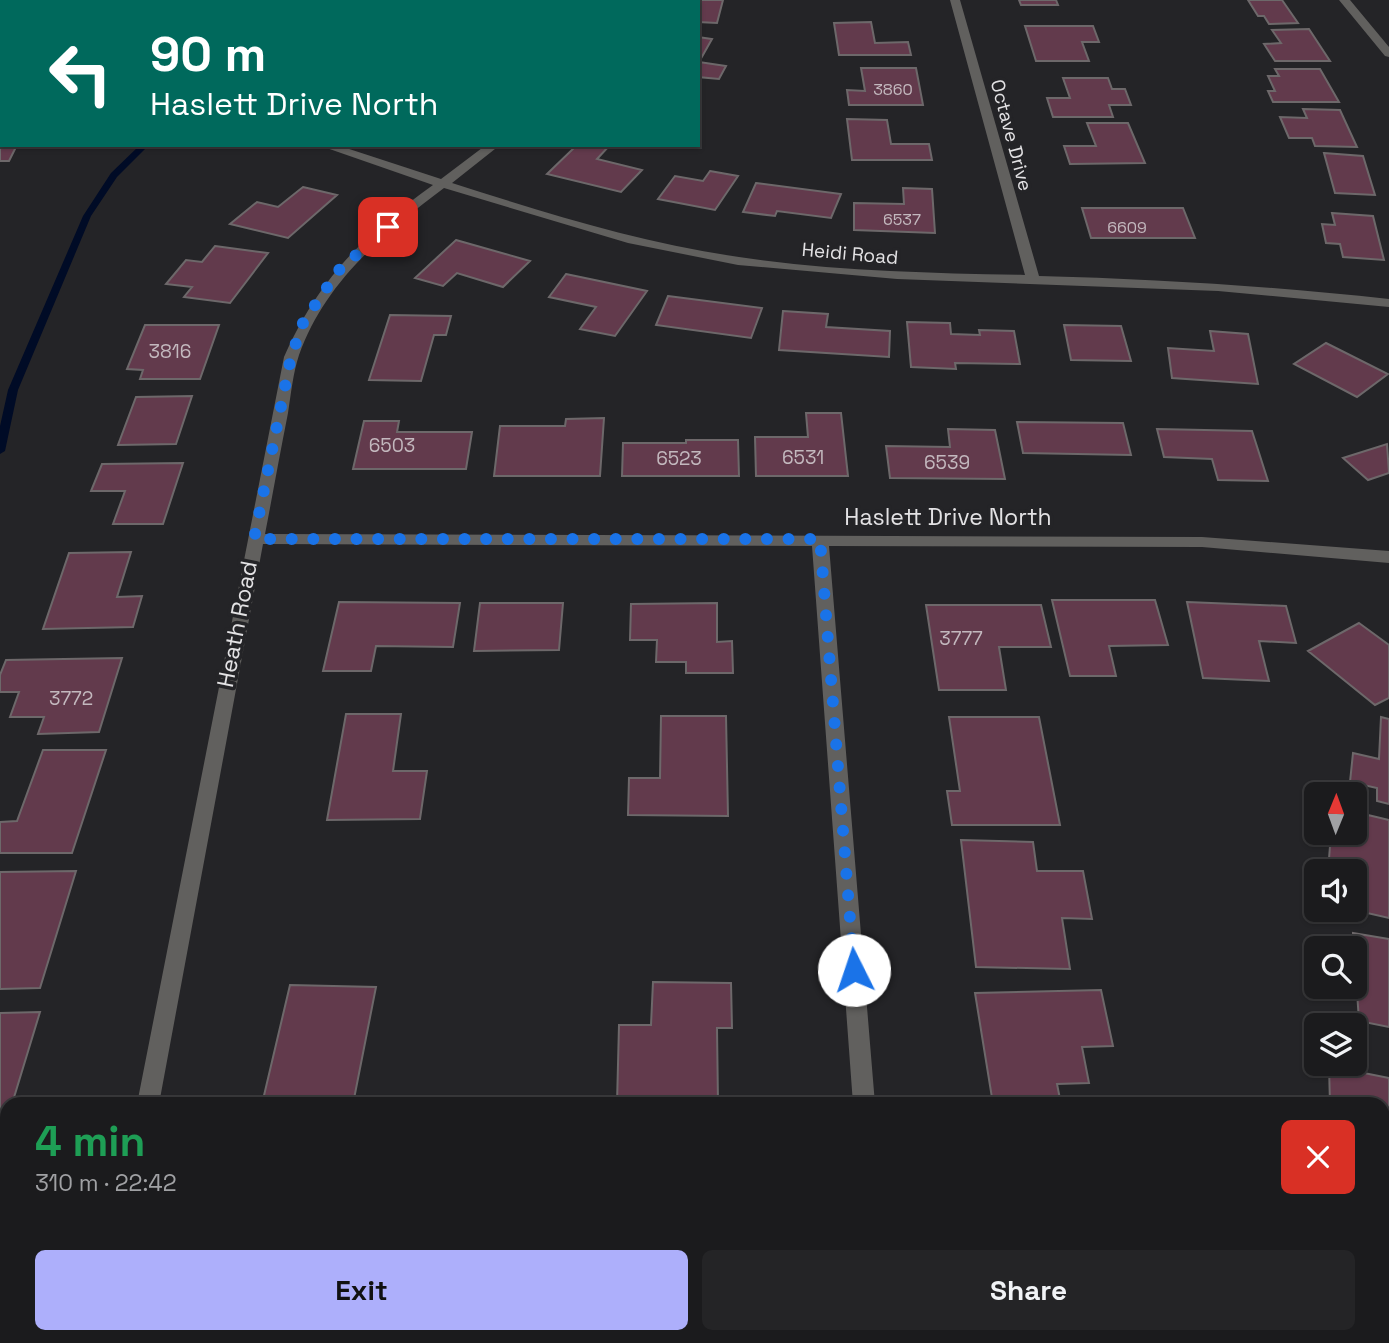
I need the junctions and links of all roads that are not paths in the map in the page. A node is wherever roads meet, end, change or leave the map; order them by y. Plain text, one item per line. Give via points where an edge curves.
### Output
1 (955, 0) edge
2 (1344, 0) edge
3 (1389, 54) edge
4 (330, 147) edge
5 (491, 147) edge
6 (441, 186) junction
7 (1033, 280) junction
8 (1389, 303) edge
9 (254, 539) junction
10 (820, 539) junction
11 (1389, 557) edge
12 (149, 1097) edge
13 (863, 1097) edge

1 - 7 street, Octave Drive
2 - 3 street
4 - 6 street, Heidi Road
5 - 6 street, Heath Road
6 - 7 street, Heidi Road via 650,245 716,257 887,276
6 - 9 street, Heath Road via 370,240 338,271 303,323 291,357
7 - 8 street, Heidi Road via 1236,288
9 - 10 street, Haslett Drive North
9 - 12 street, Heath Road
10 - 11 street, Haslett Drive North via 1202,542
10 - 13 street

